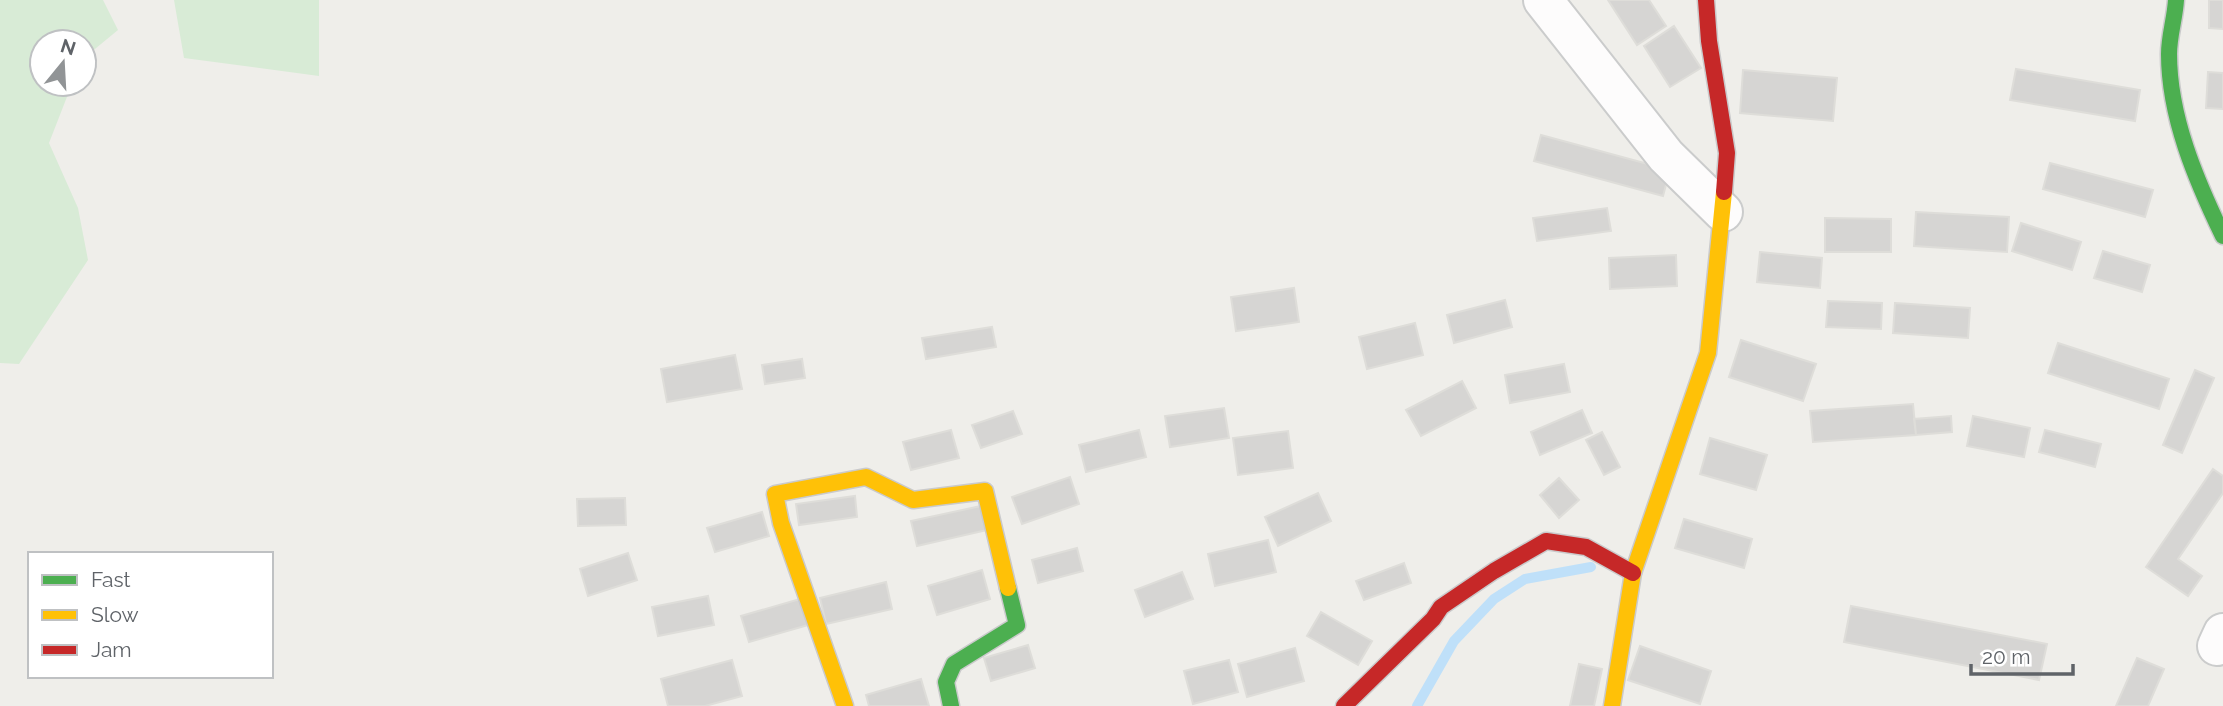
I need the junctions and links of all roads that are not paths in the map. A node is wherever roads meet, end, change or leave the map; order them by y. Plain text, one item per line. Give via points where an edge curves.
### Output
1 (1543, 0) edge
2 (1706, 0) edge
3 (2176, 0) edge
4 (1723, 212) junction
5 (2223, 236) edge
6 (1633, 573) junction
7 (845, 706) edge
8 (951, 706) edge
9 (1343, 706) edge
10 (1612, 706) edge

1 - 4 street via 1666,156
2 - 4 street via 1727,153
3 - 5 street via 2168,57 2179,126 2204,199
4 - 6 street via 1708,353
6 - 9 street via 1586,547 1546,541 1441,607
6 - 10 street
7 - 8 street via 775,494 866,478 913,500 985,491 1017,625 954,664 946,682

